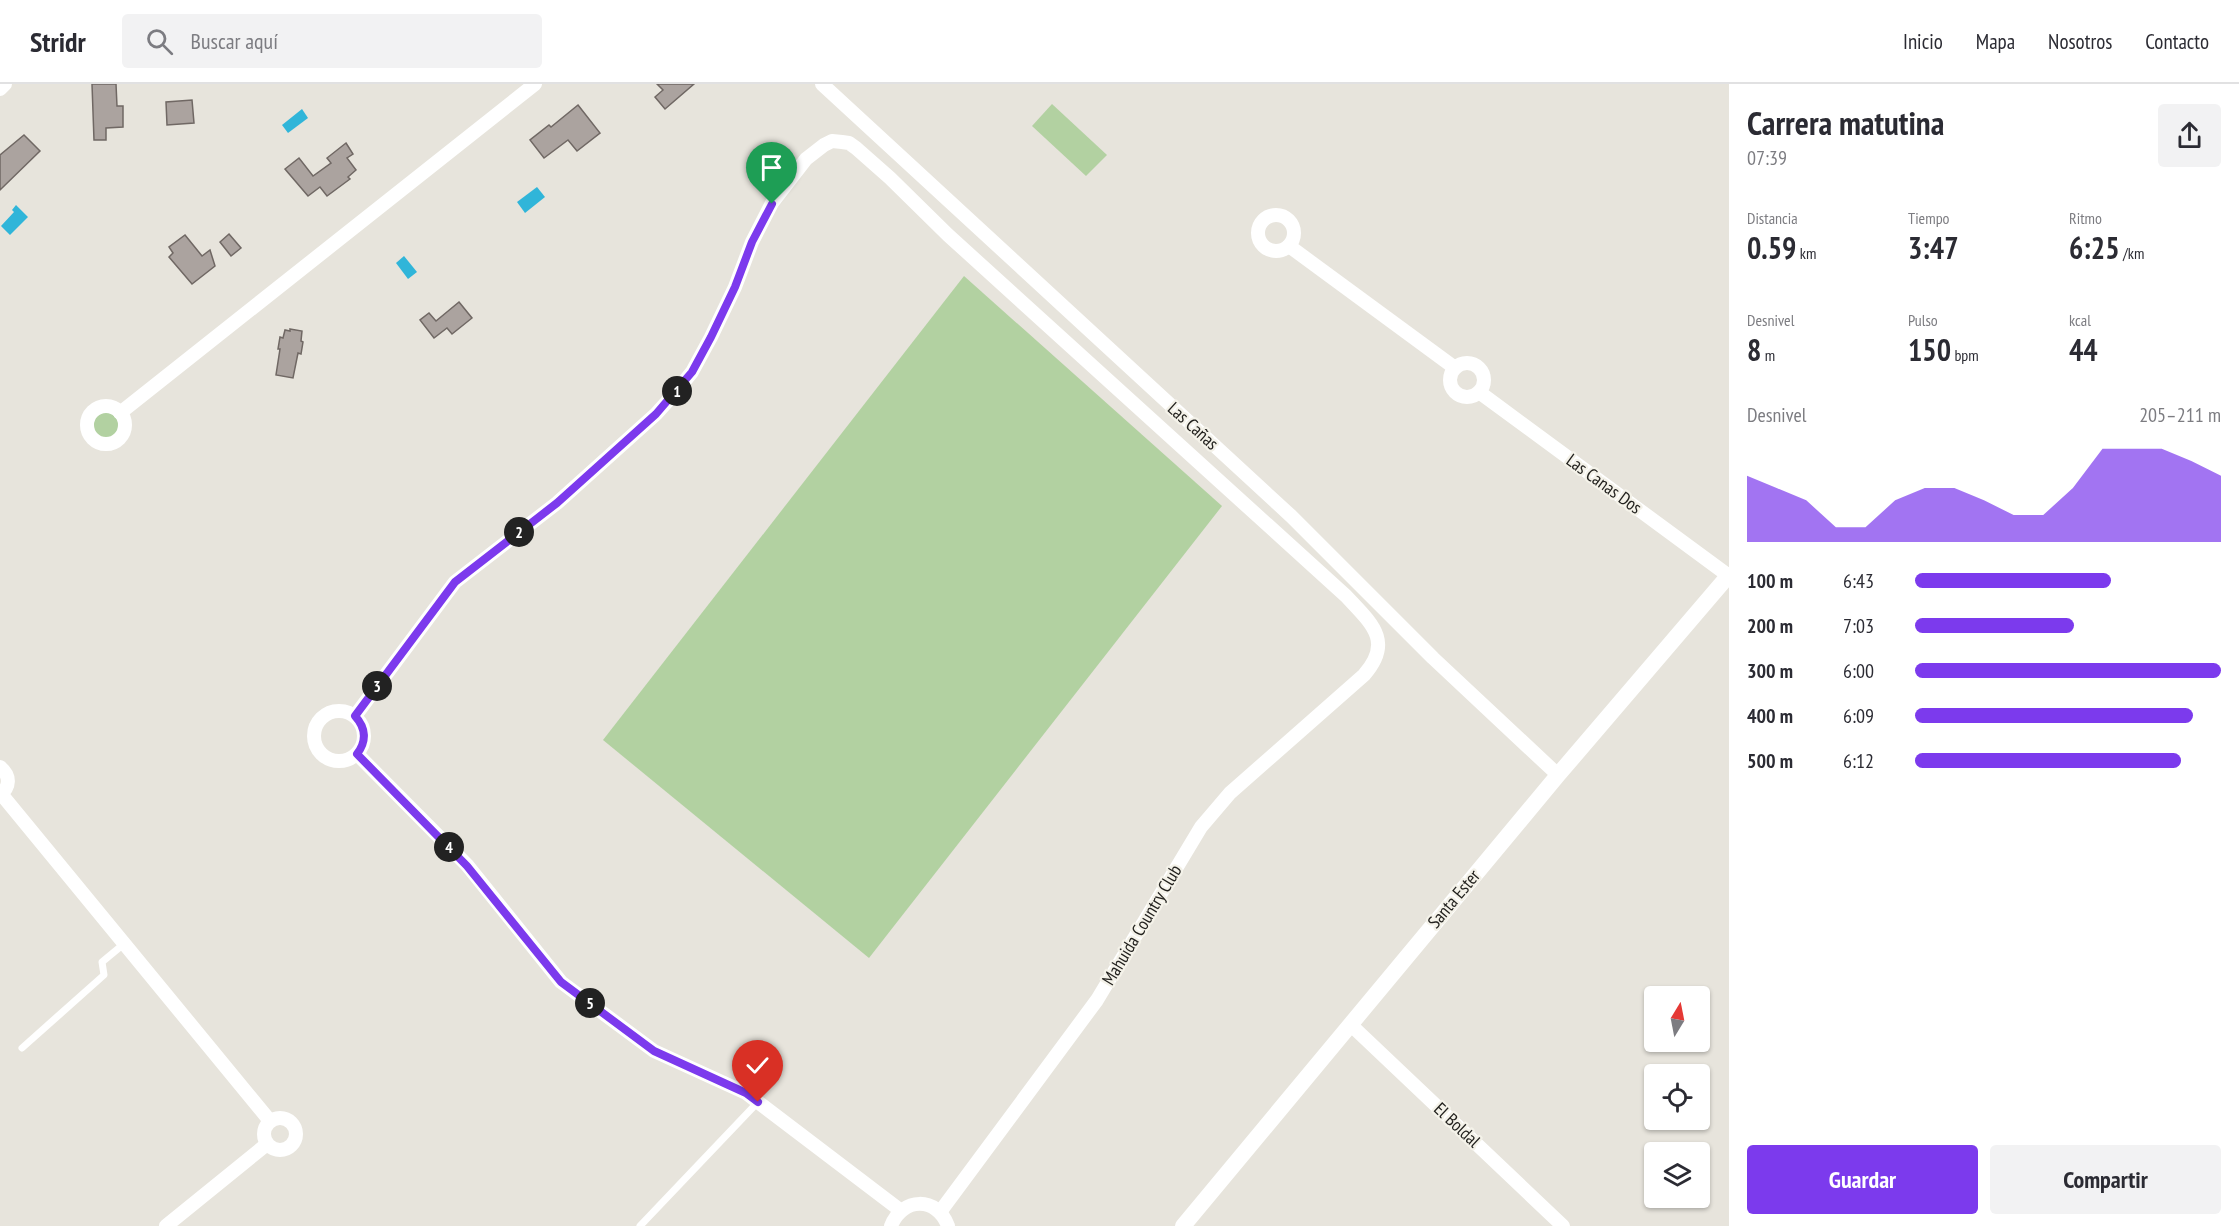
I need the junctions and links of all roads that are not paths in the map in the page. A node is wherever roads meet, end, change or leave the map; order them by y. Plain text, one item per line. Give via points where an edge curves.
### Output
1 (5, 84) edge
2 (535, 84) edge
3 (822, 84) edge
4 (0, 89) edge
5 (1289, 246) dead end
6 (1455, 368) junction
7 (1479, 392) junction
8 (120, 413) dead end
9 (1729, 576) edge
10 (355, 716) junction
11 (357, 754) junction
12 (0, 767) edge
13 (1558, 775) junction
14 (1, 795) edge
15 (125, 943) junction
16 (1351, 1025) junction
17 (22, 1048) dead end
18 (758, 1102) junction
19 (270, 1121) junction
20 (267, 1144) junction
21 (900, 1210) junction
22 (940, 1212) junction
23 (166, 1226) edge
24 (640, 1226) edge
25 (891, 1226) edge
26 (948, 1226) edge
27 (1183, 1226) edge
28 (1563, 1226) edge

1 - 4 street
2 - 8 street
3 - 13 street, Las Cañas via 1292,516 1433,658
5 - 6 street
6 - 7 street via 1466,363 1481,370 1484,381
6 - 7 street via 1450,377 1455,392 1465,397
7 - 9 street, Las Canas Dos
9 - 13 street, Santa Ester
10 - 11 street via 364,731 364,742
10 - 11 street via 330,712 316,726 314,736 315,745 328,759 339,762
10 - 22 street, Mahuida Country Club via 455,582 557,503 674,394 692,372 711,337 772,204 806,159 832,141 849,143 1346,596 1366,617 1378,640 1378,654 1364,675 1230,793 1201,827 1097,1000
11 - 18 street via 467,866 561,982 654,1051
12 - 14 street via 8,780
13 - 16 street, Santa Ester
14 - 15 street
15 - 17 lane via 102,962 104,975
15 - 19 street
16 - 27 street, Santa Ester
16 - 28 street, El Boldal
18 - 21 street
18 - 24 lane
19 - 20 street via 264,1134
19 - 20 street via 286,1119 295,1136 291,1145 281,1150
20 - 23 street
21 - 22 street via 925,1204
21 - 25 street
22 - 26 street

